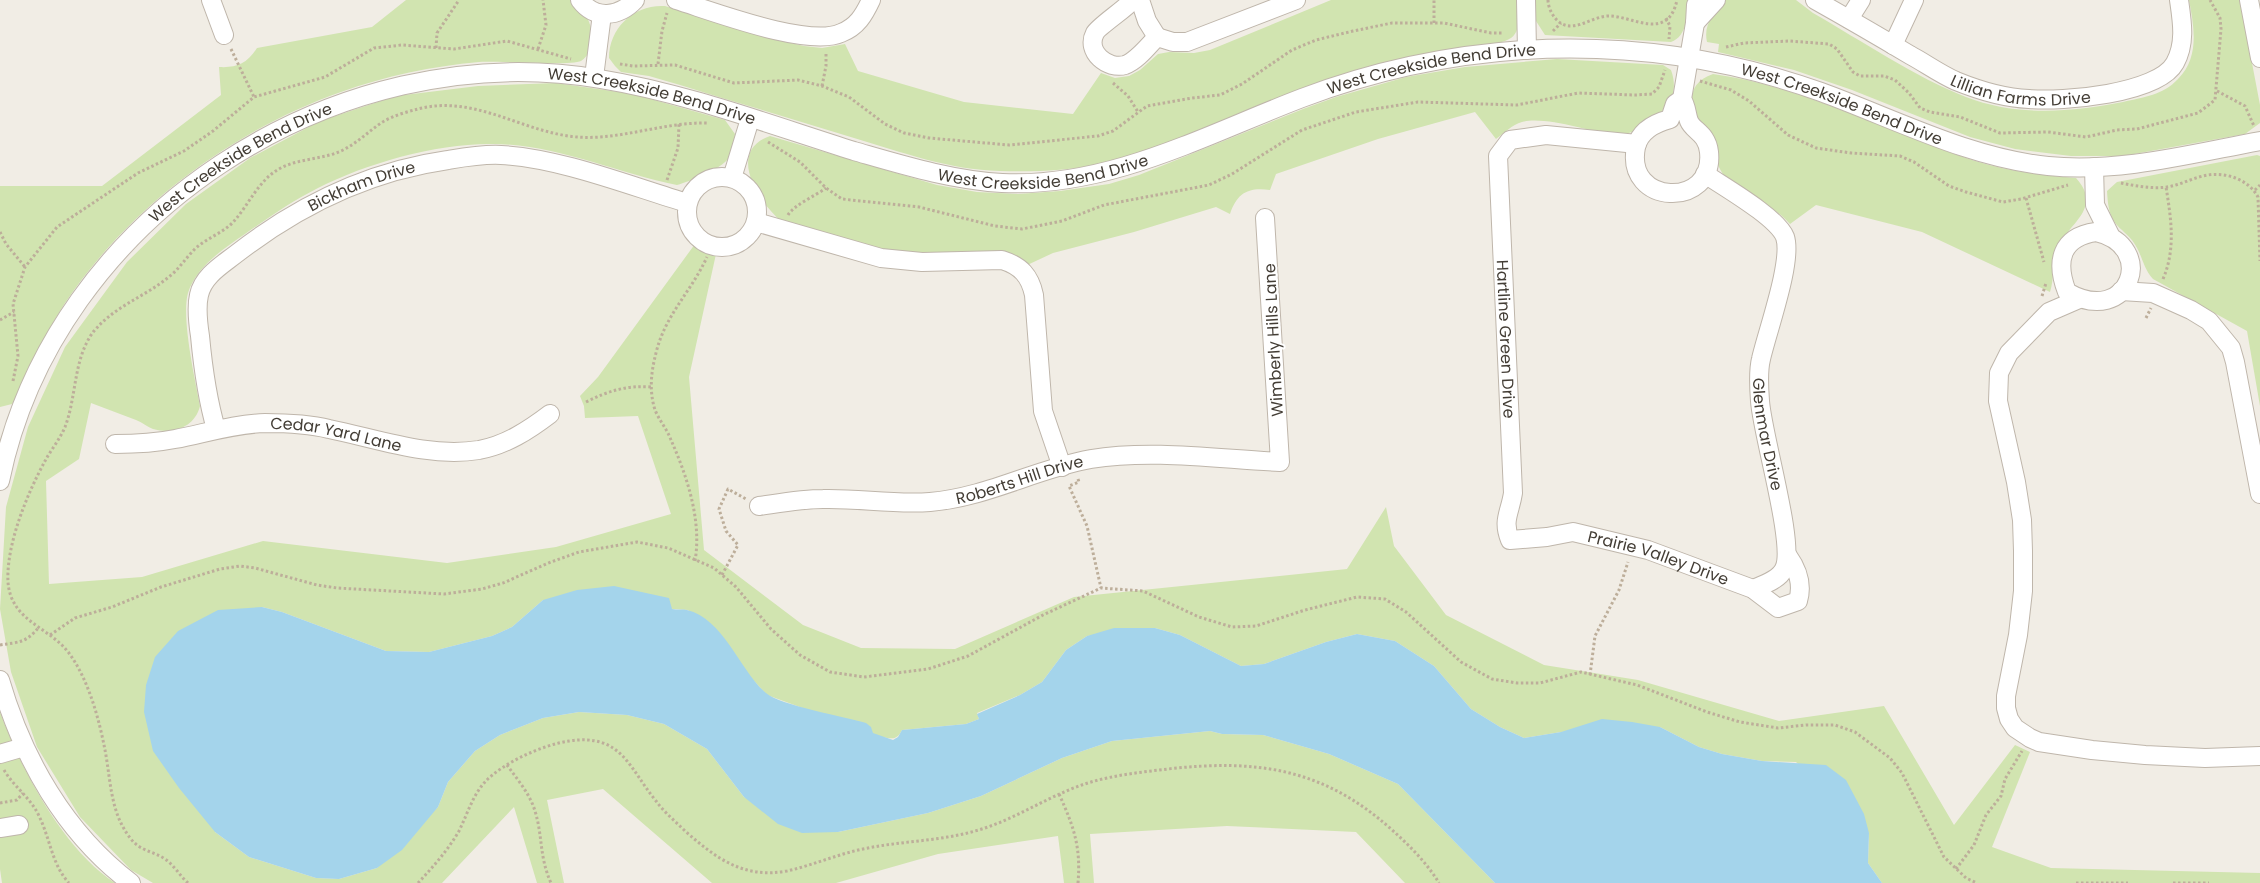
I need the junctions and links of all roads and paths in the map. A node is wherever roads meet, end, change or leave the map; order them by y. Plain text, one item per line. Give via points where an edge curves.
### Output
1 (211, 0) edge
2 (459, 0) edge
3 (543, 0) edge
4 (580, 0) edge
5 (635, 0) edge
6 (871, 0) edge
7 (1132, 0) edge
8 (1140, 0) edge
9 (1296, 0) edge
10 (1434, 0) edge
11 (1526, 0) edge
12 (1548, 0) edge
13 (1677, 0) edge
14 (1699, 0) edge
15 (1716, 0) edge
16 (1815, 0) edge
17 (1861, 0) edge
18 (1914, 0) edge
19 (2179, 0) edge
20 (2249, 0) edge
21 (672, 4) edge
22 (602, 14) junction
23 (1666, 18) junction
24 (1849, 20) junction
25 (1696, 22) junction
26 (1434, 23) junction
27 (1561, 23) junction
28 (1550, 32) dead end
29 (1506, 33) dead end
30 (224, 35) joint
31 (1157, 36) junction
32 (824, 37) junction
33 (1893, 45) junction
34 (436, 48) dead end
35 (538, 49) dead end
36 (1527, 50) junction
37 (1667, 55) junction
38 (1688, 58) junction
39 (2260, 58) edge
40 (658, 64) junction
41 (595, 69) junction
42 (1684, 79) junction
43 (1109, 80) dead end
44 (822, 86) junction
45 (2217, 91) dead end
46 (254, 97) dead end
47 (1682, 99) junction
48 (1138, 112) junction
49 (710, 123) dead end
50 (678, 124) junction
51 (748, 125) junction
52 (2260, 141) edge
53 (1637, 144) junction
54 (1705, 174) junction
55 (2094, 174) junction
56 (732, 178) junction
57 (2260, 185) edge
58 (2166, 187) junction
59 (2255, 190) junction
60 (661, 195) junction
61 (2026, 198) junction
62 (688, 203) junction
63 (2095, 205) junction
64 (1265, 218) dead end
65 (756, 222) junction
66 (0, 232) edge
67 (2083, 234) junction
68 (2110, 235) junction
69 (707, 257) dead end
70 (2260, 261) edge
71 (25, 267) dead end
72 (2045, 268) dead end
73 (2130, 270) junction
74 (2055, 280) junction
75 (2121, 291) junction
76 (2155, 294) junction
77 (2079, 299) junction
78 (2045, 305) junction
79 (14, 312) dead end
80 (2146, 318) dead end
81 (0, 320) edge
82 (651, 387) junction
83 (586, 402) dead end
84 (550, 414) dead end
85 (8, 423) edge
86 (216, 429) junction
87 (115, 444) dead end
88 (1280, 462) joint
89 (1068, 465) junction
90 (0, 481) edge
91 (2260, 494) edge
92 (759, 506) joint
93 (1510, 540) joint
94 (1633, 546) junction
95 (1788, 556) junction
96 (695, 561) junction
97 (722, 575) junction
98 (1101, 588) junction
99 (1753, 589) junction
100 (1798, 601) joint
101 (39, 628) junction
102 (50, 635) junction
103 (0, 645) edge
104 (1590, 674) junction
105 (0, 680) edge
106 (2030, 738) junction
107 (24, 748) junction
108 (0, 754) edge
109 (2260, 756) edge
110 (507, 765) junction
111 (23, 794) dead end
112 (1059, 794) junction
113 (0, 803) edge
114 (19, 825) dead end
115 (0, 828) edge
116 (1956, 869) junction
117 (131, 883) edge
118 (188, 883) edge
119 (418, 883) edge
120 (551, 883) edge
121 (1078, 883) edge
122 (1439, 883) edge
123 (1977, 883) edge
124 (2076, 883) edge
125 (2128, 883) edge
126 (2173, 883) edge
127 (2209, 883) edge

1 - 30 street
2 - 34 path via 437,33
3 - 35 path via 546,25
4 - 22 street via 585,7
5 - 22 street via 626,9
6 - 32 street via 853,27
7 - 31 street via 1095,33 1093,43 1101,60 1108,64 1126,65
8 - 31 street via 1147,21
9 - 31 street via 1187,42 1173,42
10 - 26 path
11 - 36 street
12 - 27 path via 1553,16
13 - 23 path via 1673,12
14 - 25 street
15 - 25 street
16 - 24 street, Lillian Farms Drive
17 - 24 street
18 - 33 street
19 - 33 street, Lillian Farms Drive via 2183,26 2181,46 2174,64 2160,78 2144,86 2090,96 2029,99 1996,94 1956,81
20 - 39 street
21 - 32 street via 775,30
21 - 40 path via 662,31
22 - 41 street
23 - 27 path via 1654,24 1606,16 1575,26
23 - 37 path via 1670,31
24 - 33 street, Lillian Farms Drive
25 - 38 street
26 - 29 path
26 - 48 path via 1392,23 1316,40 1292,50 1220,95 1158,103
27 - 28 path
30 - 46 path
32 - 44 path via 826,66
36 - 37 street, West Creekside Bend Drive via 1607,49
36 - 51 street, West Creekside Bend Drive via 1420,64 1361,79 1111,171 1058,180 1007,183 958,179
37 - 38 street, West Creekside Bend Drive
37 - 51 path via 1665,76 1652,94 1578,93 1517,105 1418,102 1356,112 1302,130 1232,174 1209,184 1104,205 1062,222 1022,230 919,207 842,199 800,162
38 - 42 street
38 - 55 street, West Creekside Bend Drive via 1761,73 1816,90 1960,146 2001,158
40 - 41 path
40 - 44 path via 676,65 734,83 798,80
41 - 51 street, West Creekside Bend Drive
41 - 85 street, West Creekside Bend Drive via 486,73 431,79 355,98 265,135 207,172 160,210 122,248 88,289 56,337
42 - 47 street
42 - 61 path via 1731,90 1749,101 1788,135 1816,148 1900,156 1949,186 1966,192 2004,202
43 - 48 path via 1120,87
44 - 48 path via 849,97 884,124 904,133 982,144 1009,145 1098,136 1113,131
45 - 52 path via 2245,106
47 - 53 street via 1675,104 1670,119 1650,127
47 - 54 street via 1687,106 1689,122 1706,141 1709,164
49 - 50 path
50 - 60 path via 678,148
50 - 101 path via 610,136 568,136 529,127 476,108 441,104 403,113 383,122 343,150 277,170 266,179 233,223 202,243 172,275 106,318 89,340 64,428 31,489 10,556 8,587 12,597 21,615
51 - 56 street
52 - 55 street, West Creekside Bend Drive
53 - 54 street via 1636,168 1642,180 1663,193 1681,193 1698,184
53 - 93 street, Hartline Green Drive via 1546,135 1510,140 1498,156 1513,494 1505,521
54 - 95 street, Glenmar Drive via 1775,222 1785,238 1786,260 1760,362 1760,401
55 - 58 path
55 - 61 path
55 - 63 street
56 - 62 street via 721,176 705,182 692,193
56 - 65 street via 753,195 757,208
57 - 59 path
58 - 59 path via 2219,175 2246,182
58 - 76 path via 2172,248 2167,270
59 - 70 path via 2260,207
60 - 62 street, Bickham Drive
60 - 86 street, Bickham Drive via 557,164 499,154 410,166 378,175 315,203 250,243 204,281 197,312 204,377
61 - 72 path
62 - 65 street via 687,217 691,230 712,246 726,247 739,243 750,234
63 - 67 street
63 - 68 street
64 - 88 street, Wimberly Hills Lane
65 - 89 street via 881,258 922,262 1002,260 1014,264 1031,282 1043,411
66 - 71 path
67 - 68 street
67 - 74 street via 2071,241 2063,253
68 - 73 street via 2121,243 2128,255
69 - 82 path via 697,278 666,322 656,353
73 - 75 street via 2128,282
73 - 76 street
74 - 77 street
74 - 78 street
74 - 78 path via 2044,293
75 - 76 street
75 - 77 street via 2101,302
76 - 80 path
76 - 91 street via 2209,321 2230,348
77 - 78 street
78 - 106 street via 2003,363 1998,387 2022,520 2023,551 2018,635 2006,708 2015,728
79 - 81 path
82 - 83 path via 632,386 614,390
82 - 96 path via 655,411 671,438 686,480 699,541
84 - 86 street, Cedar Yard Lane via 527,432 500,444 480,450 453,452 420,449 296,424 265,423
85 - 90 street, West Creekside Bend Drive
86 - 87 street, Cedar Yard Lane via 150,444
88 - 89 street, Roberts Hill Drive via 1155,455 1090,459
89 - 92 street, Roberts Hill Drive via 966,497 928,502 824,499
89 - 98 path via 1079,482 1069,486 1087,526
92 - 97 path via 728,488 724,494 718,509 720,518 738,545
93 - 94 street, Prairie Valley Drive via 1547,538 1573,532
94 - 99 street, Prairie Valley Drive
94 - 104 path via 1619,590 1595,636
95 - 99 street via 1784,570 1777,577
95 - 100 street, Glenmar Drive via 1801,583
96 - 97 path via 714,568
96 - 102 path via 654,544 618,544 579,552 482,590 444,594 337,588 255,568 234,567 161,586 112,608 75,618
97 - 98 path via 771,630 800,655 830,672 864,677 928,669 968,656
98 - 104 path via 1143,591 1199,617 1232,627 1256,626 1357,597 1385,600 1406,612 1461,662 1492,679 1540,683 1581,672
99 - 100 street, Prairie Valley Drive via 1778,608
101 - 102 path
101 - 103 path via 24,641
102 - 118 path via 69,652 80,671 97,720 113,801 122,826 136,845 169,862
104 - 116 path via 1637,686 1740,722 1778,728 1835,726 1855,732 1890,758 1902,773 1944,856
105 - 107 street
106 - 109 street via 2092,750 2145,755
106 - 116 path via 2011,766 2001,796 1986,815 1974,845
107 - 108 street
107 - 117 street via 79,835 106,864
110 - 112 path via 536,751 570,741 605,744 625,757 656,801 710,853 736,866 772,872 787,871 870,848 976,831 1004,822
110 - 119 path via 482,786 454,839
110 - 120 path via 535,810 543,864
111 - 113 path via 16,800
112 - 121 path via 1076,837 1080,860
112 - 122 path via 1093,781 1152,770 1200,765 1272,768 1330,787 1354,799 1398,835
114 - 115 street
116 - 123 path
124 - 125 path
126 - 127 path

